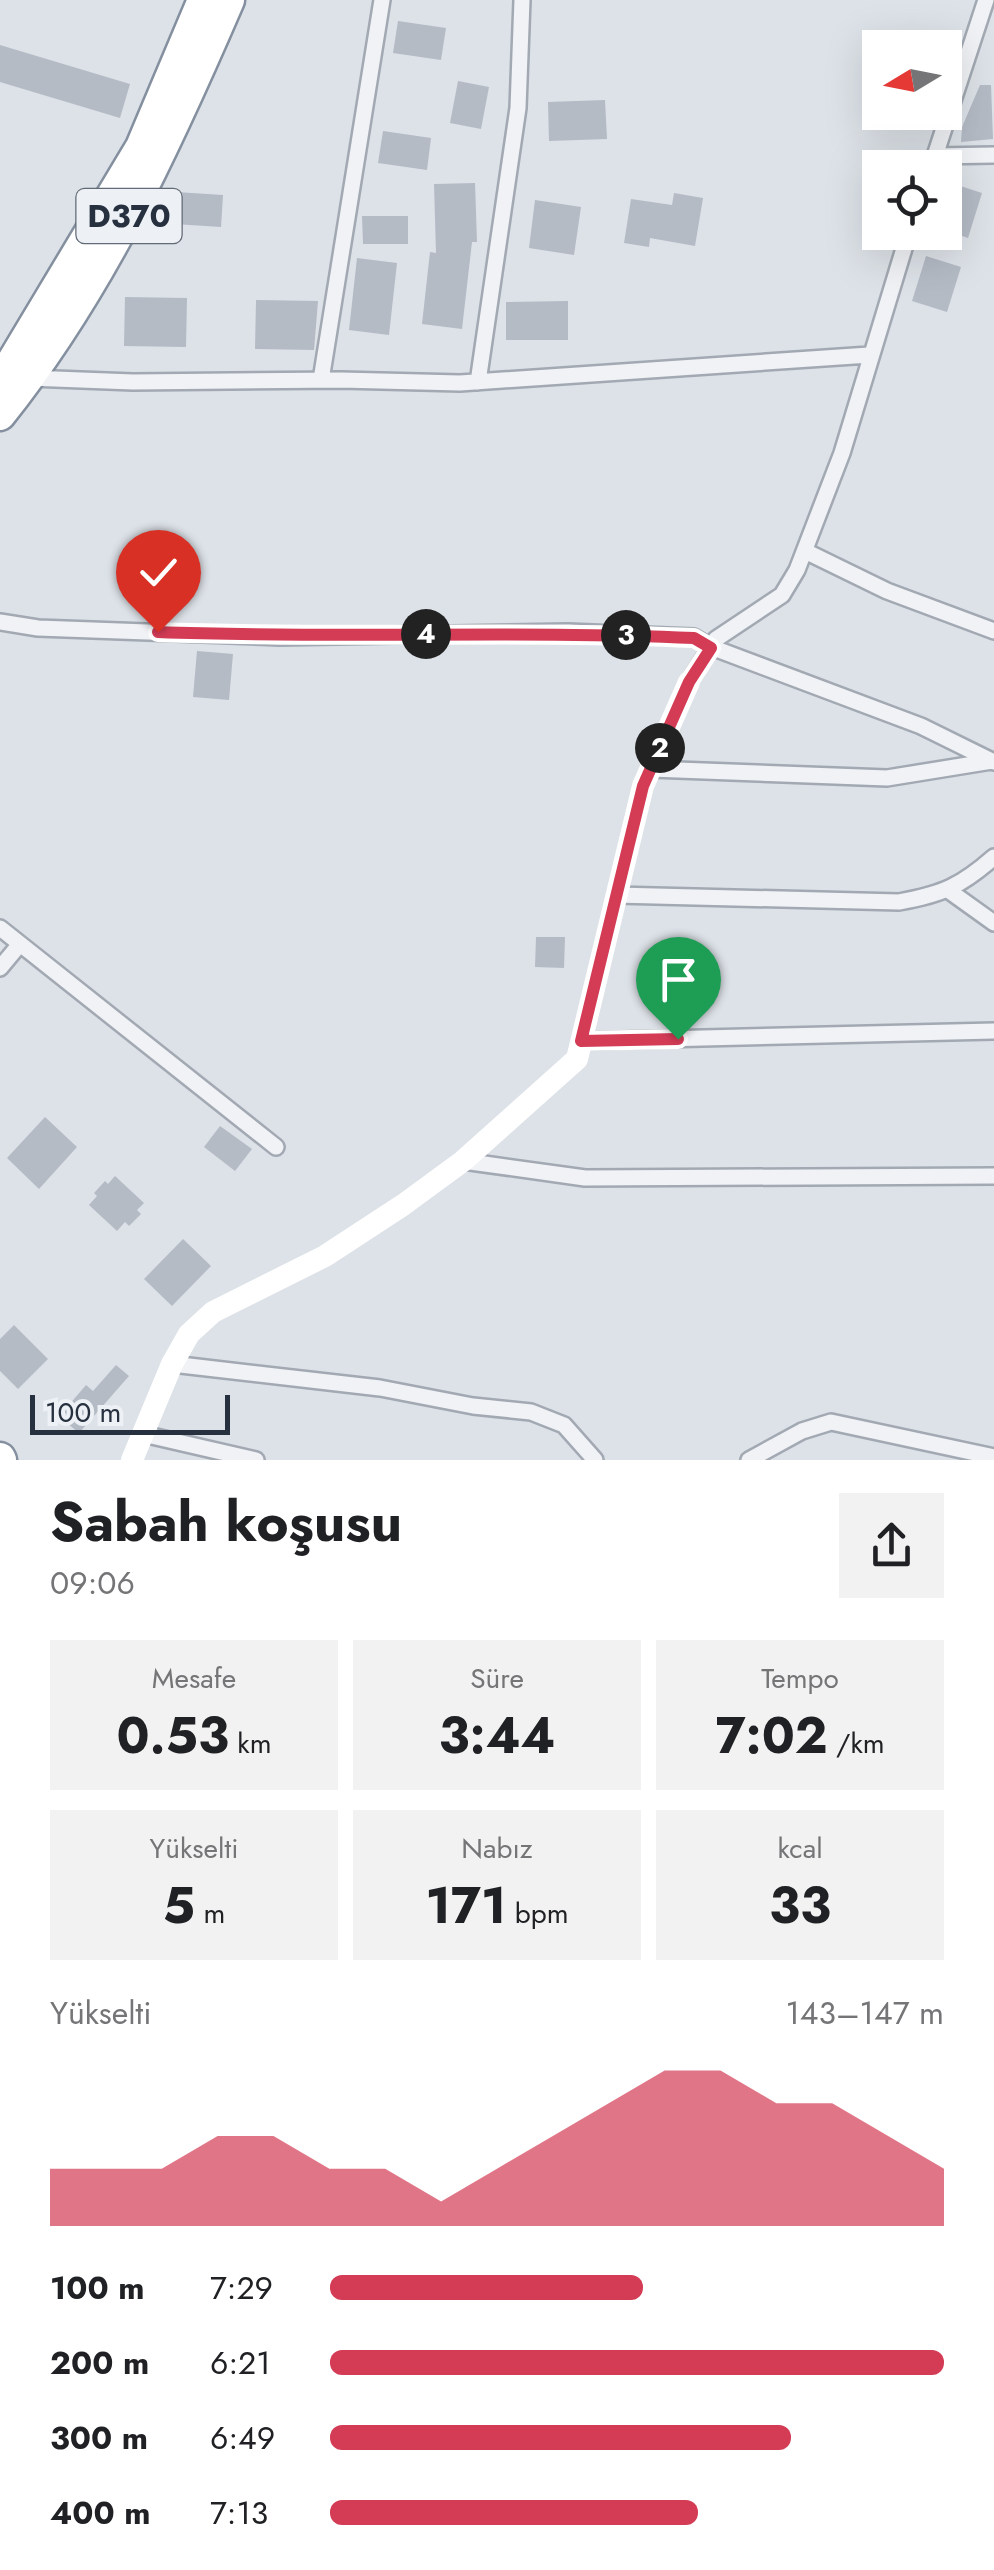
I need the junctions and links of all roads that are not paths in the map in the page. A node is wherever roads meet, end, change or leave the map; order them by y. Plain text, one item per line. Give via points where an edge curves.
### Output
1 (203, 0) edge
2 (229, 0) edge
3 (382, 0) edge
4 (522, 0) edge
5 (986, 0) edge
6 (936, 150) edge
7 (994, 155) edge
8 (962, 159) edge
9 (904, 250) edge
10 (869, 355) junction
11 (14, 380) edge
12 (321, 380) junction
13 (478, 382) junction
14 (0, 415) edge
15 (804, 551) junction
16 (0, 622) edge
17 (994, 631) edge
18 (711, 648) junction
19 (689, 682) joint
20 (993, 762) edge
21 (651, 769) junction
22 (994, 857) edge
23 (948, 890) junction
24 (616, 895) junction
25 (994, 923) edge
26 (0, 928) edge
27 (20, 944) junction
28 (0, 968) edge
29 (994, 1031) edge
30 (581, 1041) junction
31 (276, 1147) dead end
32 (463, 1161) junction
33 (994, 1176) edge
34 (172, 1364) junction
35 (143, 1434) junction
36 (994, 1458) edge
37 (132, 1460) edge
38 (256, 1460) edge
39 (594, 1460) edge
40 (749, 1460) edge

1 - 11 highway, D370 via 141,146
2 - 11 highway, D370 via 168,140 98,274
3 - 12 street
4 - 13 street via 518,108
5 - 6 street
7 - 8 street
9 - 10 street
10 - 13 street
10 - 15 street via 842,454
11 - 12 street
11 - 14 highway, D370
12 - 13 street
15 - 17 street
15 - 18 street via 782,595
16 - 18 street via 280,637 568,632 694,638
18 - 19 street
18 - 20 street via 920,726
19 - 21 street
20 - 21 street via 887,778
21 - 24 street
22 - 23 street
23 - 24 street via 900,902
23 - 25 street
24 - 30 street
26 - 27 street
27 - 28 street
27 - 31 street
29 - 30 street
30 - 32 street via 577,1059
32 - 33 street via 585,1178
32 - 34 street via 325,1256 213,1312 189,1334
34 - 35 street
34 - 39 street via 531,1412 564,1425
35 - 37 street
35 - 38 street
36 - 40 street via 831,1422

